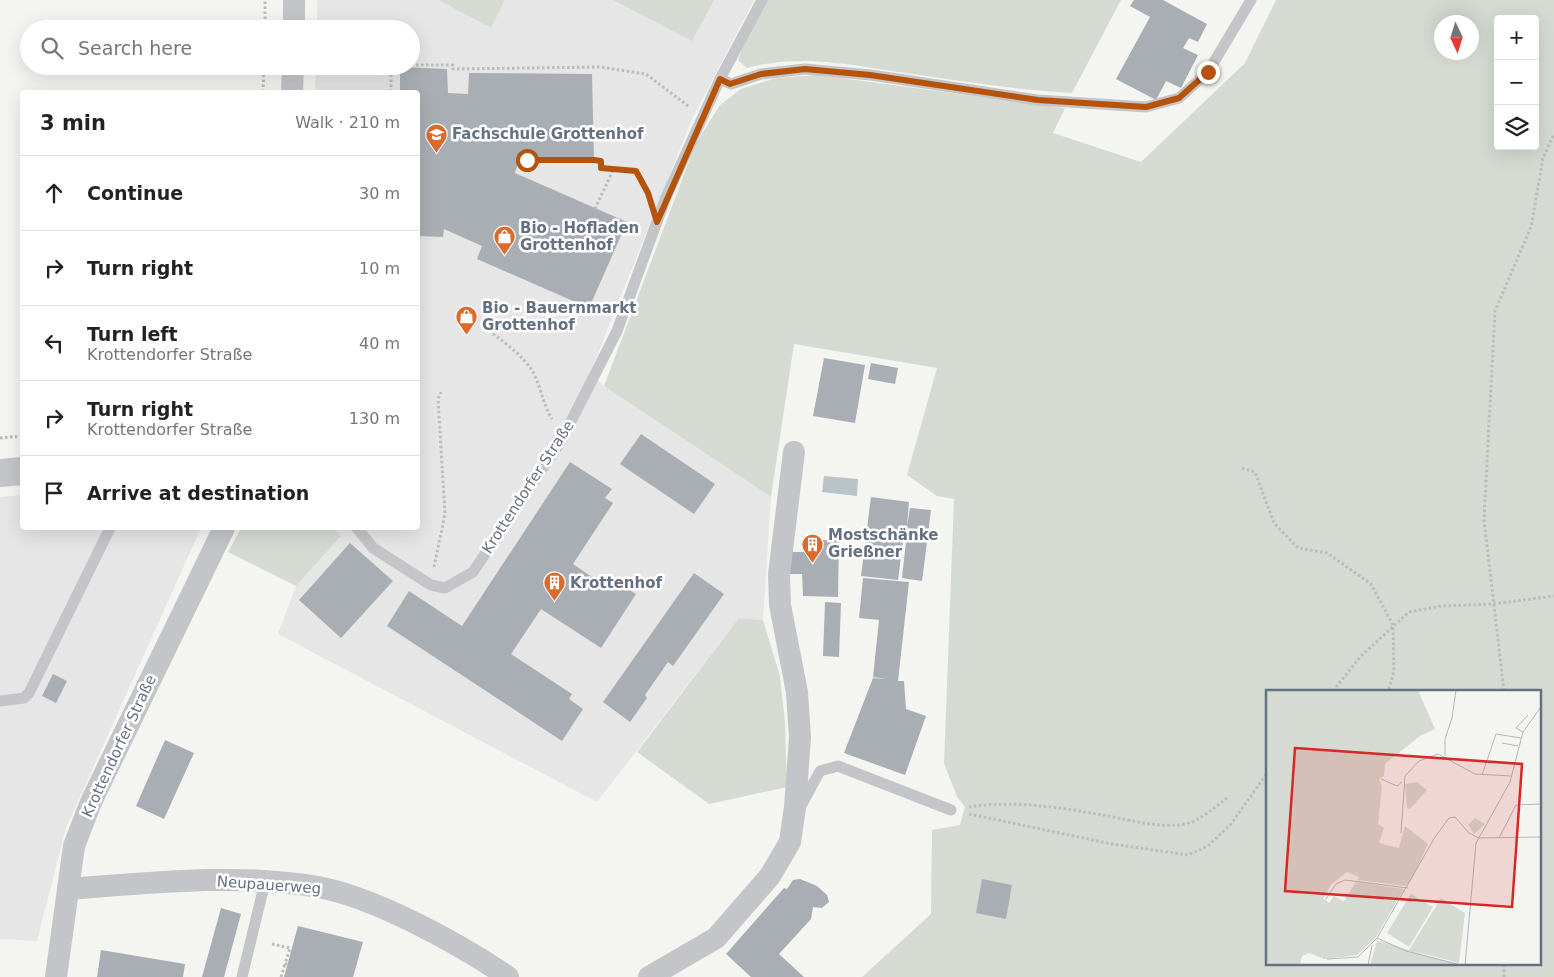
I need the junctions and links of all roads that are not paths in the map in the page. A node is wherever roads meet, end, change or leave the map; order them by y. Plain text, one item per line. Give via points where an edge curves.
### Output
1 (294, 0) edge
2 (762, 0) edge
3 (1251, 0) edge
4 (294, 20) edge
5 (293, 75) edge
6 (720, 79) junction
7 (292, 90) edge
8 (794, 452) dead end
9 (20, 471) edge
10 (0, 473) edge
11 (109, 530) edge
12 (223, 530) edge
13 (360, 530) edge
14 (0, 702) edge
15 (795, 807) junction
16 (951, 810) road end
17 (265, 882) junction
18 (68, 889) junction
19 (56, 977) edge
20 (242, 977) edge
21 (508, 977) edge
22 (650, 977) edge

1 - 4 street
2 - 6 lane, Krottendorfer Straße
3 - 6 lane via 1208,72 1179,98 1146,107 1038,100 870,75 805,69 761,74 730,84
5 - 7 street
6 - 13 lane, Krottendorfer Straße via 657,222 617,331 561,440 473,572 445,588 430,585 373,548
8 - 15 street via 779,574 780,605 797,692 800,737
9 - 10 street
11 - 14 lane via 29,693 24,698
12 - 18 street, Krottendorfer Straße via 91,802 74,846
15 - 16 lane via 806,800 820,772 838,766
15 - 22 street via 790,842 764,883 716,938
17 - 18 street, Neupauerweg via 193,881
17 - 20 lane
17 - 21 street, Neupauerweg via 318,887 358,898 435,933
18 - 19 street, Krottendorfer Straße

